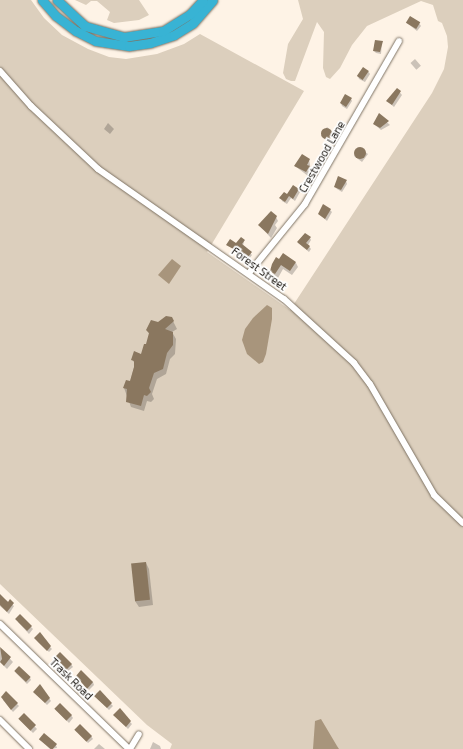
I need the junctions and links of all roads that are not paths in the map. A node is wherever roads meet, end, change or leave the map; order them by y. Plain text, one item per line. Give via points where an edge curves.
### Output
1 (42, 0) edge
2 (57, 0) edge
3 (203, 0) edge
4 (212, 0) edge
5 (398, 41) dead end
6 (0, 71) edge
7 (249, 273) junction
8 (463, 523) edge
9 (0, 624) edge
10 (0, 720) edge
11 (139, 734) dead end
12 (29, 749) edge
13 (129, 749) edge

1 - 4 highway via 56,16 76,31 96,41 129,46 150,43 174,35 193,23
2 - 3 highway via 85,26 124,37 163,31 190,14
5 - 7 street, Crestwood Lane via 300,212
6 - 7 street, Forest Street via 31,106 98,170
7 - 8 street, Forest Street via 292,306 359,369 434,495
9 - 13 street, Trask Road
10 - 12 street
11 - 13 street

